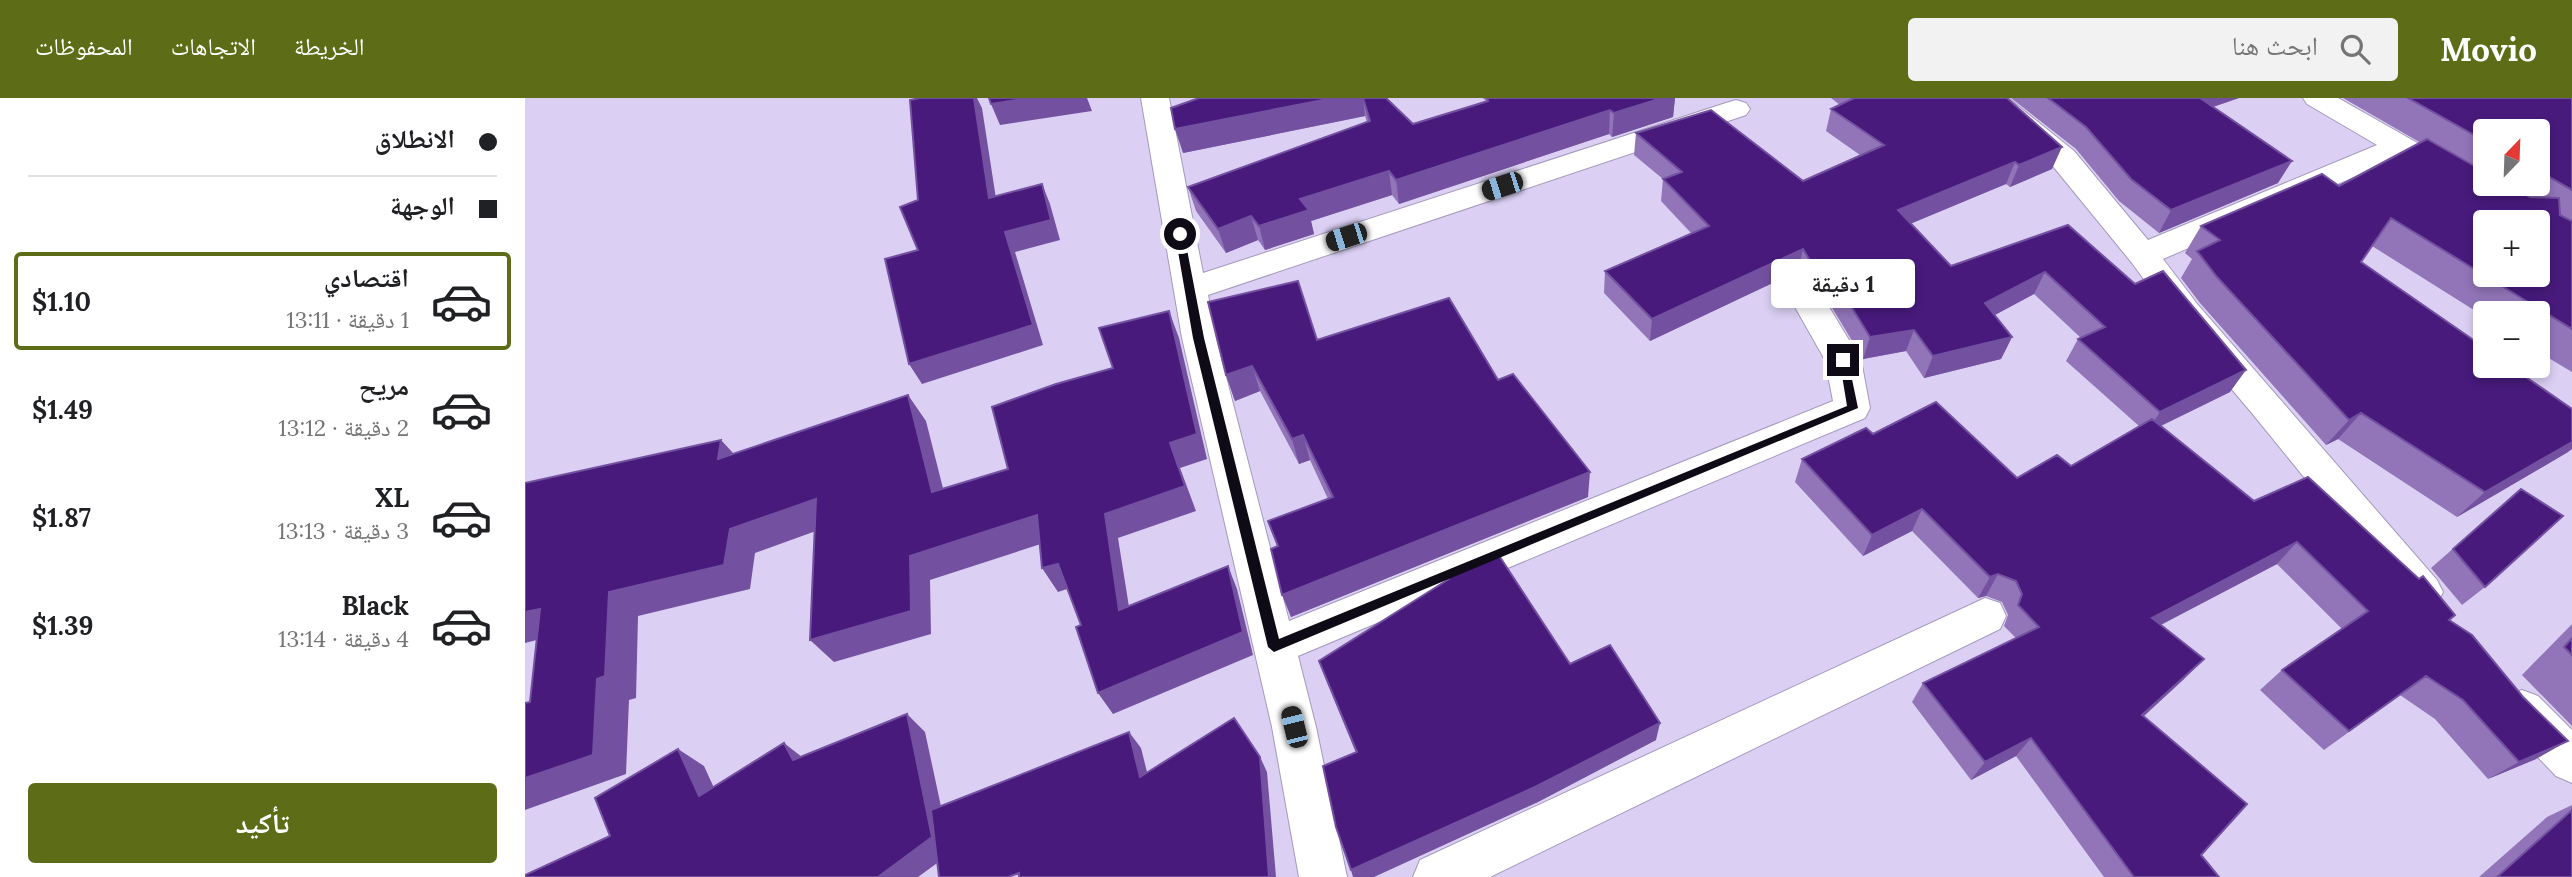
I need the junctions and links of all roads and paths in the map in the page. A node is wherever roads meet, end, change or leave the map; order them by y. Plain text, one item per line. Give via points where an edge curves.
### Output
1 (1154, 98) edge
2 (1991, 98) edge
3 (2317, 98) edge
4 (1736, 109) dead end
5 (2400, 146) junction
6 (2436, 167) edge
7 (2143, 255) junction
8 (1190, 289) junction
9 (1808, 300) dead end
10 (2441, 615) edge
11 (1985, 616) dead end
12 (1274, 647) junction
13 (2504, 690) edge
14 (2572, 761) edge
15 (1323, 877) edge
16 (1437, 877) edge

1 - 8 street
2 - 7 street via 2063,158
3 - 5 street
4 - 8 street
5 - 6 street
5 - 7 street
7 - 10 street via 2186,313
8 - 12 street
9 - 12 street via 1843,360 1852,408
11 - 16 street
12 - 15 street
13 - 14 street

